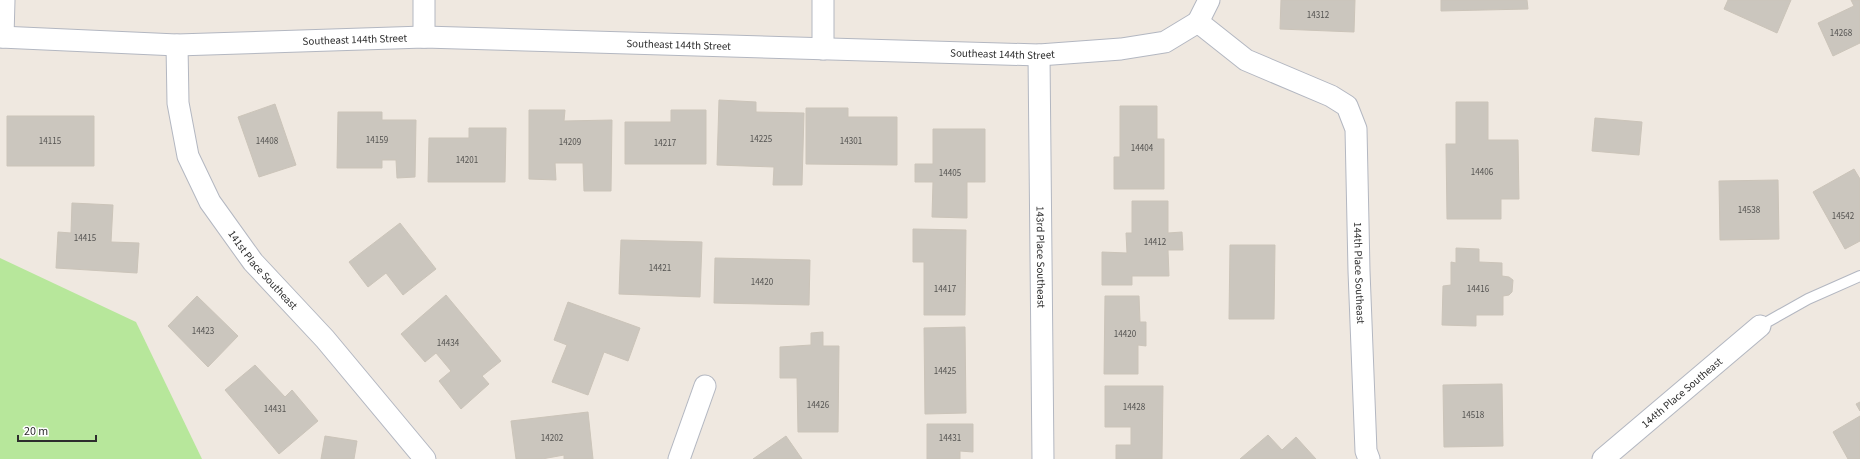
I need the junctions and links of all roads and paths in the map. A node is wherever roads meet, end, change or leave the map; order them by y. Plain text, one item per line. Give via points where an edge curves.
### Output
1 (4, 0) edge
2 (424, 0) edge
3 (823, 0) edge
4 (1209, 0) edge
5 (1198, 22) junction
6 (2, 37) edge
7 (424, 37) junction
8 (177, 45) junction
9 (823, 50) junction
10 (1039, 55) junction
11 (1860, 276) edge
12 (1760, 326) joint
13 (705, 386) dead end
14 (425, 459) edge
15 (679, 459) edge
16 (1043, 459) edge
17 (1369, 459) edge
18 (1603, 459) edge

1 - 6 street
2 - 7 street
3 - 9 street
4 - 5 street
5 - 10 street, Southeast 144th Street via 1165,42 1121,49
5 - 17 street, 144th Place Southeast via 1246,60 1331,96 1347,106 1356,129 1366,451
6 - 8 street, Southeast 144th Street
7 - 8 street, Southeast 144th Street
7 - 9 street, Southeast 144th Street
8 - 14 street, 141st Place Southeast via 178,103 188,156 210,202 252,262 325,339
9 - 10 street, Southeast 144th Street
10 - 16 street, 143rd Place Southeast
11 - 12 lane via 1808,299
12 - 18 street, 144th Place Southeast
13 - 15 street

